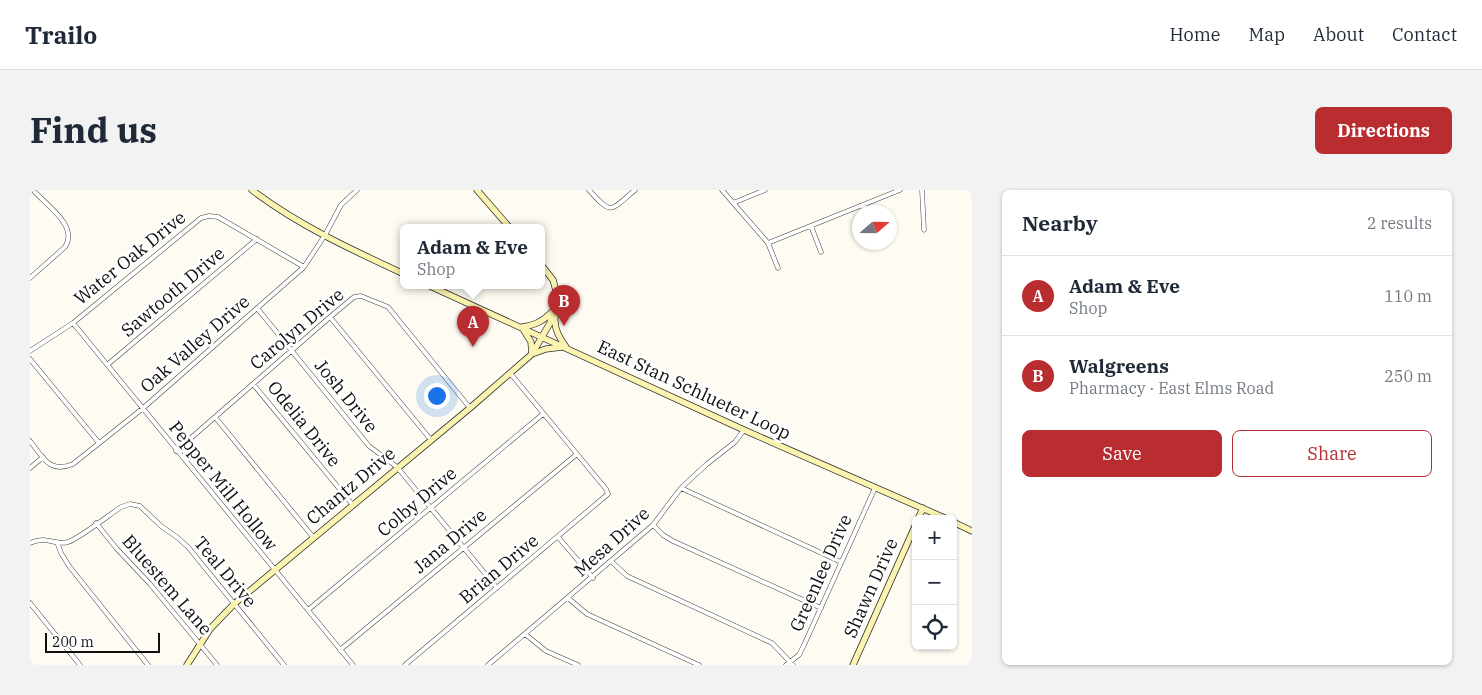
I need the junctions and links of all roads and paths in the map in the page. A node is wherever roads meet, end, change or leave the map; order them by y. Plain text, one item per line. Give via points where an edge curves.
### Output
1 (33, 190) edge
2 (252, 190) edge
3 (357, 190) edge
4 (590, 190) edge
5 (635, 190) edge
6 (722, 190) edge
7 (765, 190) edge
8 (900, 190) edge
9 (922, 190) edge
10 (481, 192) edge
11 (733, 203) junction
12 (864, 205) edge
13 (852, 210) edge
14 (507, 224) edge
15 (811, 226) junction
16 (924, 230) dead end
17 (325, 235) junction
18 (257, 239) junction
19 (768, 243) junction
20 (821, 252) dead end
21 (304, 267) junction
22 (778, 268) dead end
23 (545, 270) edge
24 (400, 272) edge
25 (30, 278) edge
26 (437, 289) edge
27 (257, 308) junction
28 (554, 310) junction
29 (330, 317) junction
30 (73, 323) junction
31 (521, 327) junction
32 (543, 337) junction
33 (566, 347) junction
34 (30, 351) edge
35 (292, 351) junction
36 (532, 354) junction
37 (30, 359) edge
38 (107, 365) junction
39 (510, 373) junction
40 (253, 384) junction
41 (470, 408) junction
42 (142, 409) junction
43 (543, 414) junction
44 (215, 417) junction
45 (744, 430) junction
46 (30, 440) edge
47 (431, 440) junction
48 (99, 443) junction
49 (176, 451) junction
50 (577, 454) junction
51 (43, 457) junction
52 (397, 467) junction
53 (30, 468) edge
54 (680, 488) junction
55 (875, 488) junction
56 (352, 504) junction
57 (431, 508) junction
58 (923, 508) junction
59 (920, 515) edge
60 (938, 515) edge
61 (96, 524) junction
62 (957, 524) edge
63 (654, 525) junction
64 (972, 531) edge
65 (912, 533) edge
66 (314, 537) junction
67 (558, 537) junction
68 (57, 542) junction
69 (30, 543) edge
70 (464, 548) junction
71 (612, 562) junction
72 (841, 562) junction
73 (274, 570) junction
74 (593, 578) junction
75 (497, 588) junction
76 (568, 598) junction
77 (30, 603) edge
78 (234, 604) junction
79 (821, 608) junction
80 (308, 610) junction
81 (525, 634) junction
82 (200, 644) junction
83 (340, 650) junction
84 (790, 664) edge
85 (80, 665) edge
86 (148, 665) edge
87 (187, 665) edge
88 (217, 665) edge
89 (284, 665) edge
90 (353, 665) edge
91 (405, 665) edge
92 (488, 665) edge
93 (578, 665) edge
94 (699, 665) edge
95 (853, 665) edge

1 - 25 street via 66,226 69,242
2 - 17 main road via 286,214
3 - 17 street, Oak Valley Drive via 342,205
4 - 5 street via 608,208 613,208
6 - 11 street
7 - 11 street
8 - 12 street
9 - 16 street
10 - 14 main road
11 - 19 street
13 - 15 street
15 - 19 street
15 - 20 street
17 - 21 street, Oak Valley Drive
17 - 24 main road
18 - 21 street, Water Oak Drive
18 - 30 street, Water Oak Drive via 218,217 201,218
18 - 38 street, Sawtooth Drive
19 - 22 street
21 - 27 street, Oak Valley Drive
23 - 28 main road via 557,289
26 - 31 main road, East Stan Schlueter Loop
27 - 35 street, Josh Drive
27 - 42 street, Oak Valley Drive
28 - 31 main road via 540,322
28 - 32 main road, Chantz Drive
28 - 33 main road via 555,328
29 - 35 street, Carolyn Drive
29 - 41 street, Carolyn Drive via 354,297 362,296 388,307
29 - 47 street
30 - 34 street, Water Oak Drive
30 - 38 street, Pepper Mill Hollow
31 - 32 main road, East Stan Schlueter Loop
31 - 36 main road via 531,342
32 - 33 main road, East Stan Schlueter Loop
32 - 36 main road, Chantz Drive
33 - 36 main road via 555,346
33 - 45 main road, East Stan Schlueter Loop
35 - 40 street, Carolyn Drive
35 - 52 street, Josh Drive via 369,446
36 - 39 main road, Chantz Drive
37 - 48 street
38 - 42 street, Pepper Mill Hollow
39 - 41 main road, Chantz Drive
39 - 43 street
40 - 44 street, Carolyn Drive
40 - 56 street, Odelia Drive
41 - 47 main road, Chantz Drive
42 - 48 street, Oak Valley Drive
42 - 49 street, Pepper Mill Hollow
43 - 50 street
43 - 57 street, Colby Drive
44 - 49 street, Carolyn Drive
44 - 66 street
45 - 54 street, Mesa Drive via 735,442
45 - 55 main road, East Stan Schlueter Loop
46 - 51 street, Oak Valley Drive
47 - 52 main road, Chantz Drive
48 - 51 street, Oak Valley Drive via 73,464 60,468 50,465
49 - 73 street, Pepper Mill Hollow
50 - 67 street, Brian Drive via 608,492
50 - 70 street, Jana Drive
51 - 53 street
52 - 56 main road, Chantz Drive
52 - 57 street, Josh Drive
54 - 63 street, Mesa Drive
54 - 72 street
55 - 58 main road, East Stan Schlueter Loop
55 - 72 street, Greenlee Drive
56 - 66 main road, Chantz Drive
57 - 70 street, Josh Drive
57 - 80 street, Colby Drive
58 - 59 main road
58 - 60 main road, East Stan Schlueter Loop
61 - 68 street, Teal Drive via 68,542
61 - 78 street, Teal Drive via 126,505 140,506 188,547
61 - 82 street, Bluestem Lane
62 - 64 main road
63 - 71 street, Mesa Drive
63 - 79 street via 673,541
65 - 95 main road, Shawn Drive
66 - 73 main road, Chantz Drive
67 - 74 street
67 - 75 street, Brian Drive
68 - 69 street, Teal Drive via 48,539
68 - 86 street via 64,561
70 - 75 street, Josh Drive
70 - 83 street, Jana Drive
71 - 74 street, Mesa Drive
71 - 84 street via 627,576 772,642
72 - 79 street, Greenlee Drive
73 - 78 main road, Chantz Drive
73 - 80 street, Pepper Mill Hollow
74 - 76 street, Mesa Drive
75 - 91 street, Brian Drive
76 - 81 street, Mesa Drive
76 - 94 street via 587,614
77 - 85 street
78 - 82 main road, Chantz Drive
78 - 89 street, Teal Drive
79 - 84 street, Greenlee Drive via 799,655
80 - 83 street, Pepper Mill Hollow
81 - 92 street, Mesa Drive
81 - 93 street via 546,651
82 - 87 main road, Chantz Drive
82 - 88 street, Bluestem Lane
83 - 90 street, Pepper Mill Hollow

